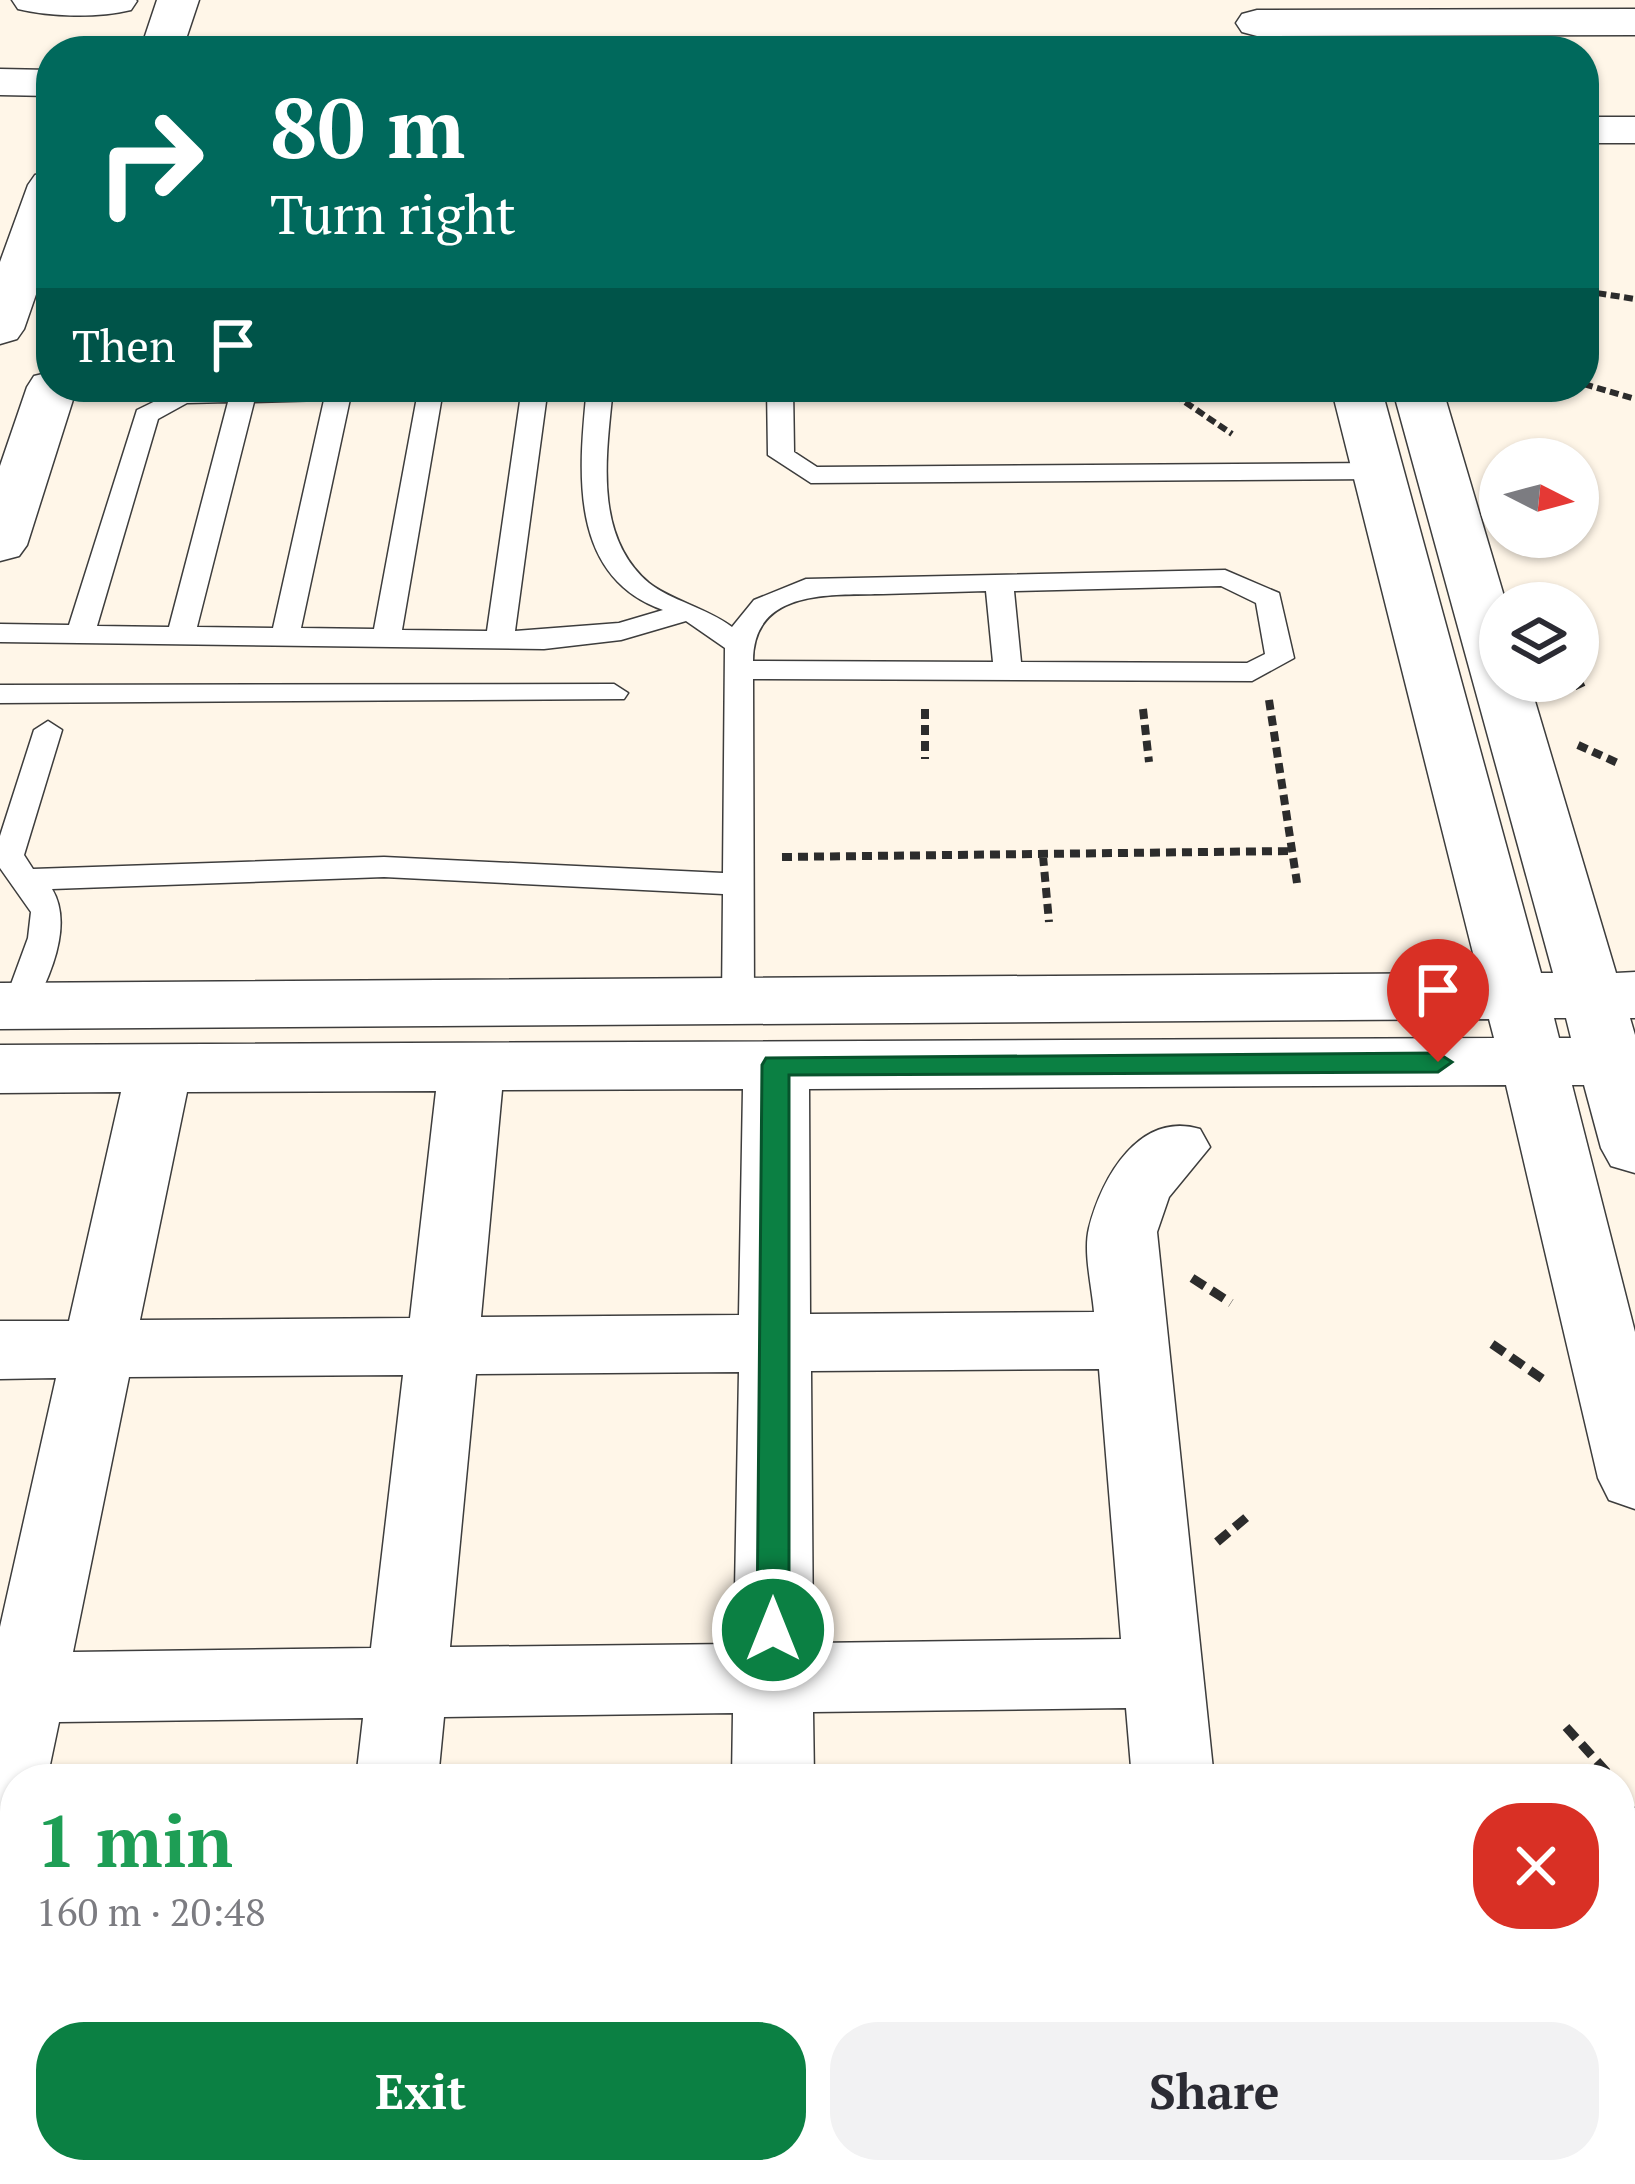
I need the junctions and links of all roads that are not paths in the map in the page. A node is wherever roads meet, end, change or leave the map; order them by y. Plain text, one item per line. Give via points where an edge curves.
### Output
1 (33, 0) edge
2 (178, 0) edge
3 (112, 12) edge
4 (1635, 22) edge
5 (1532, 24) edge
6 (1258, 25) edge
7 (1313, 25) edge
8 (166, 36) edge
9 (0, 82) edge
10 (36, 83) edge
11 (1599, 130) edge
12 (1635, 130) edge
13 (1635, 156) edge
14 (1599, 157) edge
15 (36, 209) edge
16 (9, 278) edge
17 (0, 328) edge
18 (47, 402) edge
19 (171, 402) edge
20 (242, 402) edge
21 (337, 402) edge
22 (429, 402) edge
23 (533, 402) edge
24 (599, 402) edge
25 (780, 402) edge
26 (1364, 402) edge
27 (1413, 402) edge
28 (1398, 465) junction
29 (0, 545) edge
30 (999, 582) junction
31 (690, 611) junction
32 (0, 633) edge
33 (81, 633) junction
34 (1479, 633) edge
35 (181, 634) junction
36 (285, 635) junction
37 (387, 637) junction
38 (500, 639) junction
39 (739, 658) junction
40 (1008, 672) junction
41 (614, 693) dead end
42 (0, 694) edge
43 (1509, 702) edge
44 (48, 730) dead end
45 (738, 870) junction
46 (24, 880) junction
47 (1516, 996) junction
48 (1613, 996) edge
49 (9, 1006) edge
50 (736, 1034) junction
51 (1623, 1061) edge
52 (1533, 1062) junction
53 (472, 1066) junction
54 (159, 1068) junction
55 (0, 1069) edge
56 (1176, 1147) dead end
57 (1635, 1148) edge
58 (1133, 1340) junction
59 (774, 1344) junction
60 (442, 1346) junction
61 (98, 1349) junction
62 (0, 1350) edge
63 (1635, 1478) edge
64 (1164, 1673) junction
65 (773, 1677) junction
66 (406, 1683) junction
67 (13, 1688) edge
68 (5, 1764) edge
69 (398, 1764) edge
70 (773, 1764) edge
71 (1172, 1764) edge

1 - 3 street
2 - 8 street
4 - 5 street
5 - 7 street
6 - 7 street
9 - 10 street
11 - 12 street
13 - 14 street
15 - 16 street
16 - 17 street
18 - 29 street
19 - 33 lane via 146,415
20 - 35 lane
21 - 36 lane
22 - 37 lane
23 - 38 lane
24 - 31 lane via 591,498 603,536 644,592
25 - 28 lane via 781,455 811,475
26 - 28 street
27 - 28 street
28 - 34 street
28 - 47 street
30 - 39 lane via 806,587 758,609 744,626
30 - 40 lane
30 - 40 lane via 1225,578 1269,599 1280,658 1264,669
31 - 38 lane via 621,632
31 - 39 lane
32 - 33 lane
33 - 35 lane
35 - 36 lane
36 - 37 lane
37 - 38 lane
39 - 40 lane
39 - 45 lane
41 - 42 lane
43 - 48 street
44 - 46 lane via 8,855
45 - 46 lane via 384,867
45 - 50 lane
46 - 49 lane via 46,905 48,922
47 - 48 street
47 - 50 street
47 - 52 street
48 - 51 street
49 - 50 street
50 - 52 street
50 - 53 street
50 - 59 street
51 - 52 street
51 - 57 street
52 - 63 street
53 - 54 street
53 - 60 street
54 - 55 street
54 - 61 street
56 - 58 street via 1139,1185 1122,1232
58 - 59 street
58 - 64 street
59 - 60 street
59 - 65 street
60 - 61 street
60 - 66 street
61 - 62 street
61 - 67 street
64 - 65 street
64 - 71 street
65 - 66 street
65 - 70 street
66 - 67 street
66 - 69 street
67 - 68 street

